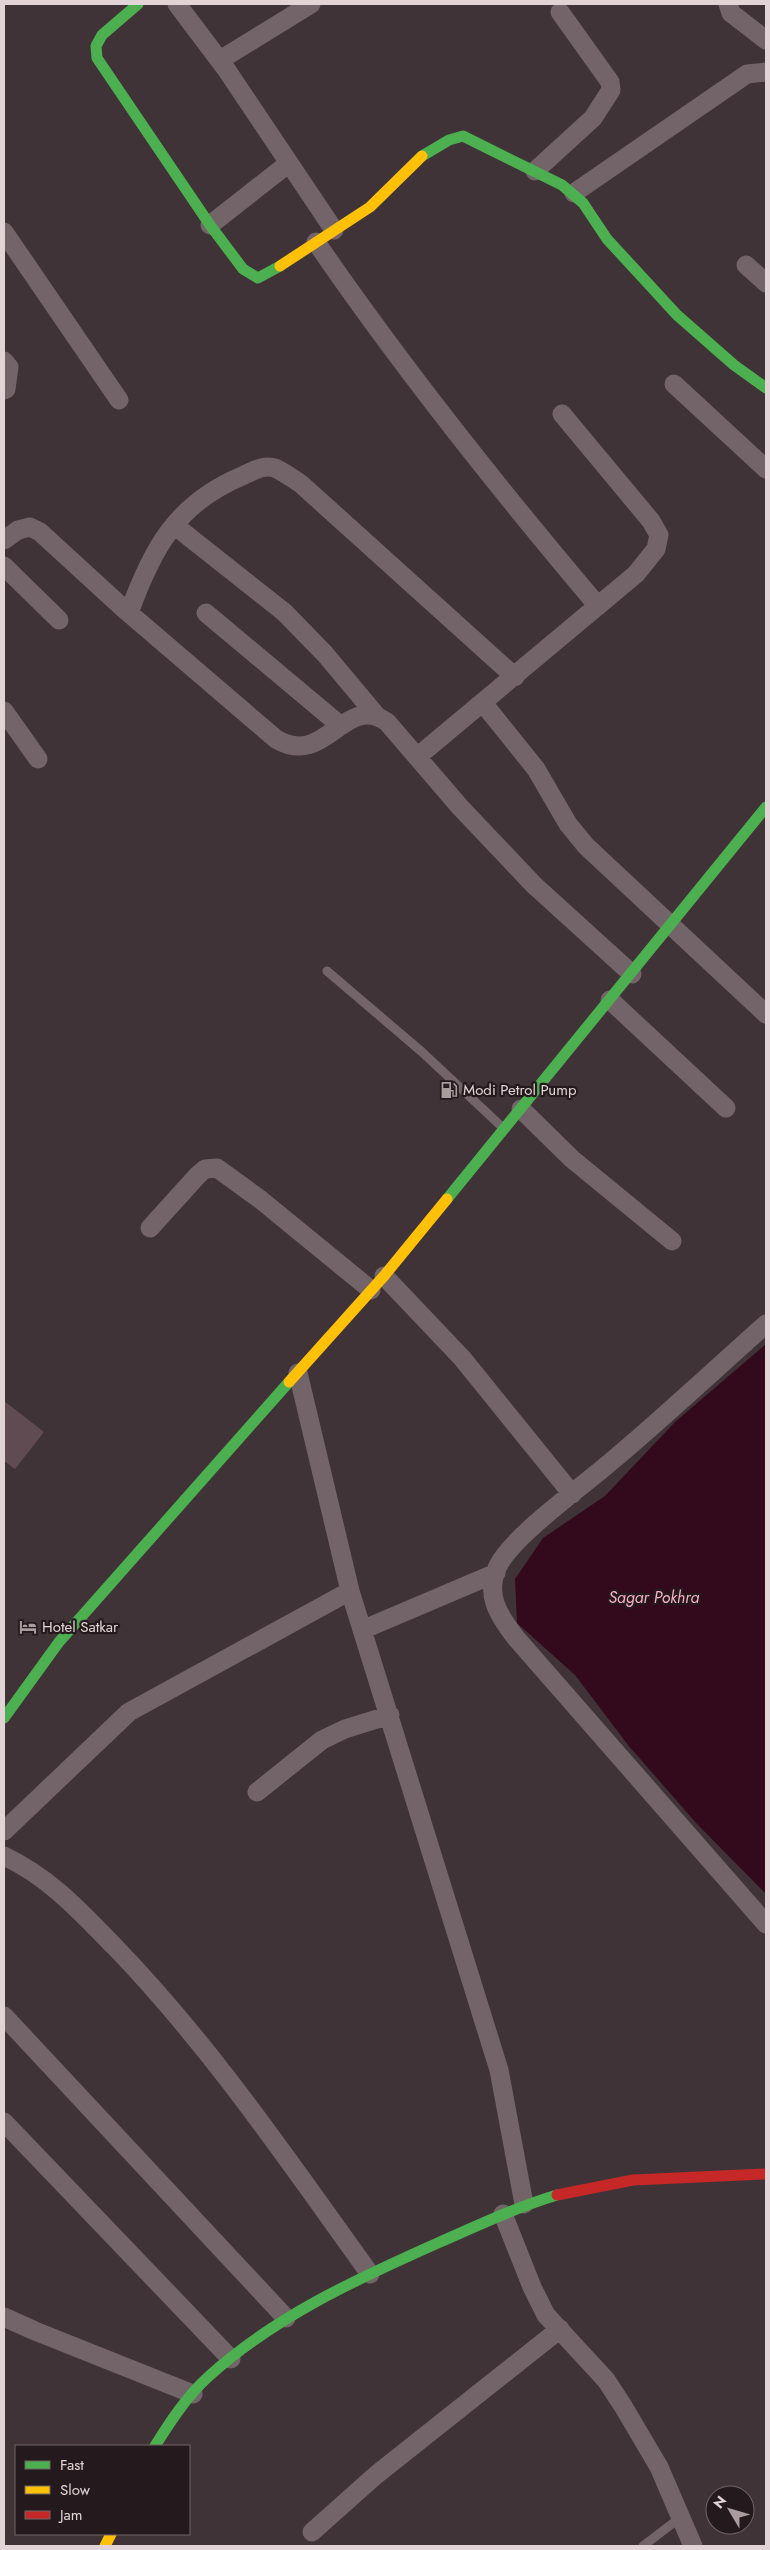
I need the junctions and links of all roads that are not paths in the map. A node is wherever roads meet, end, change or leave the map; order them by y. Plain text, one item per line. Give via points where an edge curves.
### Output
1 (138, 4) edge
2 (177, 4) edge
3 (310, 4) edge
4 (728, 4) edge
5 (560, 12) dead end
6 (766, 40) edge
7 (220, 60) junction
8 (766, 72) edge
9 (289, 163) junction
10 (535, 171) junction
11 (574, 193) junction
12 (210, 225) junction
13 (334, 230) junction
14 (4, 232) edge
15 (316, 242) junction
16 (746, 265) dead end
17 (766, 283) edge
18 (4, 361) edge
19 (674, 384) dead end
20 (766, 388) edge
21 (4, 390) edge
22 (119, 400) dead end
23 (562, 414) dead end
24 (766, 469) edge
25 (174, 525) junction
26 (4, 540) edge
27 (4, 566) edge
28 (122, 606) junction
29 (598, 606) junction
30 (206, 613) dead end
31 (59, 620) dead end
32 (515, 677) junction
33 (483, 703) junction
34 (4, 711) edge
35 (376, 715) junction
36 (341, 726) junction
37 (417, 757) junction
38 (38, 759) dead end
39 (766, 807) edge
40 (670, 926) junction
41 (326, 971) dead end
42 (632, 974) junction
43 (610, 1000) junction
44 (766, 1014) edge
45 (726, 1108) dead end
46 (521, 1110) junction
47 (504, 1129) junction
48 (150, 1228) dead end
49 (672, 1241) dead end
50 (384, 1276) junction
51 (371, 1290) junction
52 (766, 1324) edge
53 (298, 1373) junction
54 (572, 1494) junction
55 (496, 1573) junction
56 (350, 1591) junction
57 (362, 1630) junction
58 (390, 1715) junction
59 (4, 1718) edge
60 (257, 1792) dead end
61 (4, 1831) edge
62 (4, 1856) edge
63 (766, 1924) edge
64 (4, 2016) edge
65 (4, 2122) edge
66 (766, 2174) edge
67 (524, 2204) junction
68 (503, 2214) junction
69 (370, 2274) junction
70 (4, 2317) edge
71 (286, 2318) junction
72 (560, 2330) junction
73 (231, 2359) junction
74 (193, 2394) junction
75 (156, 2445) edge
76 (681, 2518) junction
77 (312, 2532) dead end
78 (643, 2546) edge
79 (693, 2546) edge

1 - 12 main road via 102,35 96,46 97,58
2 - 7 street
3 - 7 street
4 - 6 street via 731,13
5 - 10 street via 607,76 612,90 593,118
7 - 9 street
8 - 11 street via 747,74
9 - 12 street
9 - 13 street
10 - 11 main road
10 - 13 main road via 472,139 462,136 449,138 429,149 371,207
11 - 20 main road via 607,239 678,315 734,365
12 - 15 main road via 242,269 258,278
13 - 15 main road
14 - 22 street
15 - 29 street via 370,321 504,493
16 - 17 street
18 - 21 street via 9,367
19 - 24 street
23 - 29 street via 651,521 659,535 656,549 647,562
25 - 28 street
25 - 32 street via 217,487 264,467 274,468 301,484
25 - 35 street via 284,612 325,654
26 - 28 street via 18,530 30,527 40,532
27 - 31 street
28 - 36 street via 286,745 298,748 311,746
29 - 32 street
30 - 36 street
32 - 33 street
33 - 37 street
33 - 40 street via 536,769 568,824 605,865
34 - 38 street
35 - 36 street via 363,714
35 - 37 street via 387,722
37 - 42 street via 534,885
39 - 40 main road
40 - 42 main road
40 - 44 street
41 - 47 lane via 422,1052
42 - 43 main road
43 - 45 street
43 - 46 main road
46 - 47 main road
46 - 49 street via 572,1159
47 - 50 main road
48 - 51 street via 198,1175 217,1168 262,1200
50 - 51 main road
50 - 54 street via 468,1365
51 - 53 main road
52 - 54 street
53 - 56 street
53 - 59 main road via 59,1642 12,1701
54 - 55 street via 515,1542
55 - 57 street
55 - 63 street via 492,1600 502,1620
56 - 57 street
56 - 61 street via 129,1712
57 - 58 street
58 - 60 street via 322,1740
58 - 67 street via 499,2070
62 - 69 street via 46,1880 154,1988 240,2094
64 - 71 street
65 - 73 street
66 - 67 main road via 636,2178 590,2185
67 - 68 main road
68 - 69 main road
68 - 72 street via 538,2301
69 - 71 main road
70 - 74 street
71 - 73 main road
72 - 76 street via 606,2380 623,2406 659,2467
72 - 77 street via 376,2475
73 - 74 main road
74 - 75 main road
76 - 78 lane
76 - 79 street

